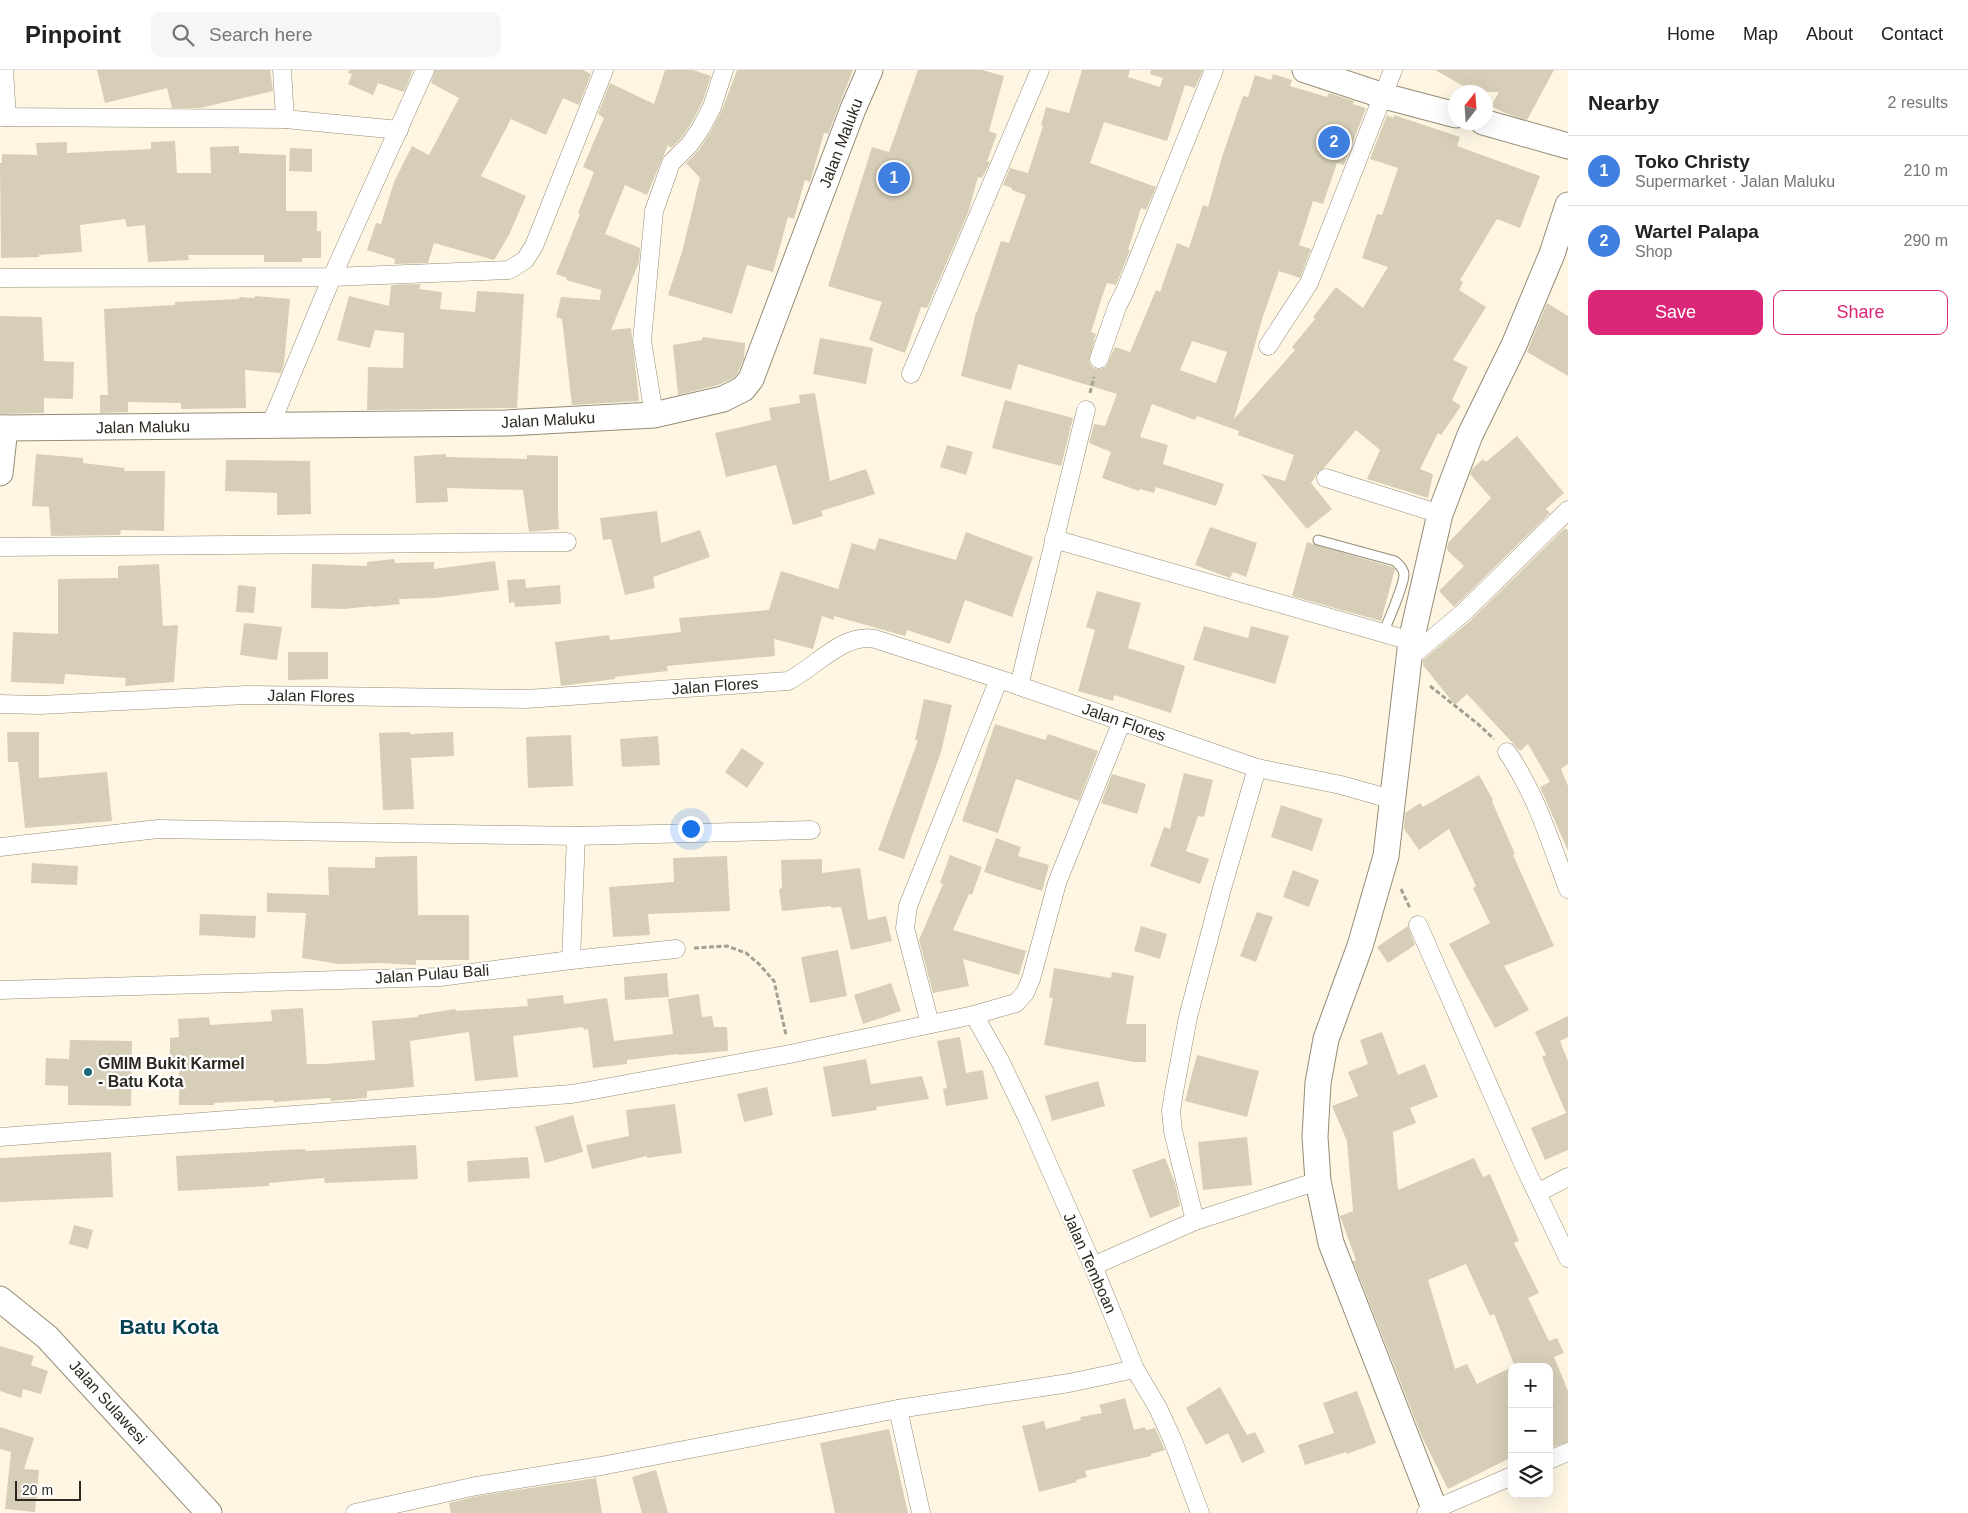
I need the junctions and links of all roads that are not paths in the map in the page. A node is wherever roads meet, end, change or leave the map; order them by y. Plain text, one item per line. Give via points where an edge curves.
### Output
1 (4, 70) edge
2 (282, 70) edge
3 (425, 70) edge
4 (604, 70) edge
5 (724, 70) edge
6 (870, 70) edge
7 (1040, 70) edge
8 (1214, 70) edge
9 (1305, 70) edge
10 (1393, 70) edge
11 (1384, 96) junction
12 (1448, 113) edge
13 (3, 117) edge
14 (285, 118) junction
15 (1493, 125) edge
16 (399, 130) junction
17 (1568, 146) edge
18 (1568, 205) edge
19 (332, 277) junction
20 (0, 278) edge
21 (1268, 346) dead end
22 (1099, 359) road end
23 (911, 374) dead end
24 (1086, 410) road end
25 (654, 415) junction
26 (270, 426) junction
27 (2, 428) edge
28 (0, 473) edge
29 (1326, 478) dead end
30 (1568, 510) edge
31 (1440, 514) junction
32 (1054, 539) junction
33 (1318, 540) dead end
34 (567, 542) dead end
35 (0, 547) edge
36 (1383, 634) junction
37 (1409, 657) junction
38 (999, 679) junction
39 (1019, 686) junction
40 (0, 704) edge
41 (1122, 721) junction
42 (1507, 752) road end
43 (1258, 768) junction
44 (1394, 800) junction
45 (810, 830) dead end
46 (576, 836) junction
47 (0, 847) edge
48 (1568, 889) edge
49 (1418, 925) dead end
50 (676, 949) road end
51 (571, 960) junction
52 (0, 990) edge
53 (974, 1015) junction
54 (930, 1024) junction
55 (0, 1137) edge
56 (1568, 1177) edge
57 (1318, 1181) junction
58 (1537, 1193) junction
59 (1195, 1221) junction
60 (1568, 1258) edge
61 (1093, 1266) junction
62 (0, 1299) edge
63 (1135, 1369) junction
64 (898, 1409) junction
65 (1568, 1452) edge
66 (1553, 1458) edge
67 (1508, 1478) edge
68 (1432, 1512) edge
69 (209, 1513) edge
70 (355, 1513) edge
71 (921, 1513) edge
72 (1200, 1513) edge

1 - 13 street
2 - 14 street
3 - 16 street
4 - 19 street via 534,246 525,260 510,270
5 - 25 street via 712,107 696,136 671,163 654,211 642,341
6 - 25 main road, Jalan Maluku via 748,384 722,399
7 - 23 street
8 - 22 street via 1117,307
9 - 11 main road
10 - 11 street
11 - 12 main road
11 - 21 street via 1309,283
13 - 14 street
14 - 16 street
15 - 17 main road
16 - 19 street
18 - 31 main road via 1514,345 1470,435
19 - 20 street
19 - 26 street
24 - 32 street
25 - 26 main road, Jalan Maluku via 506,423
26 - 27 main road, Jalan Maluku
27 - 28 main road
29 - 31 street
30 - 37 street via 1463,613
31 - 37 main road
32 - 36 street
32 - 39 street
33 - 36 lane via 1395,561 1401,566 1404,573 1401,585
34 - 35 street
36 - 37 street
37 - 44 main road
38 - 39 street, Jalan Flores
38 - 40 street, Jalan Flores via 864,637 834,650 788,681 526,698 247,695
38 - 54 street via 906,913 905,928
39 - 41 street, Jalan Flores
41 - 43 street, Jalan Flores
41 - 53 street via 1057,884 1025,993 1016,1003
42 - 48 street via 1523,776 1541,816
43 - 44 street, Jalan Flores
43 - 59 street via 1188,1016 1171,1111
44 - 57 main road via 1378,888 1326,1039 1318,1083 1314,1137
45 - 46 street
46 - 47 street via 158,829
46 - 51 street
49 - 58 street
50 - 51 street, Jalan Pulau Bali
51 - 52 street, Jalan Pulau Bali via 440,977
53 - 54 street
53 - 61 street, Jalan Temboan via 1024,1111
54 - 55 street via 790,1054 572,1094
56 - 58 street
57 - 59 street
57 - 68 main road via 1331,1243
58 - 60 street
59 - 61 street
61 - 63 street, Jalan Temboan
62 - 69 main road, Jalan Sulawesi via 48,1337
63 - 64 street via 1069,1383
63 - 72 street, Jalan Temboan via 1158,1408
64 - 70 street via 601,1466 476,1486
64 - 71 street
65 - 66 street
67 - 68 street

